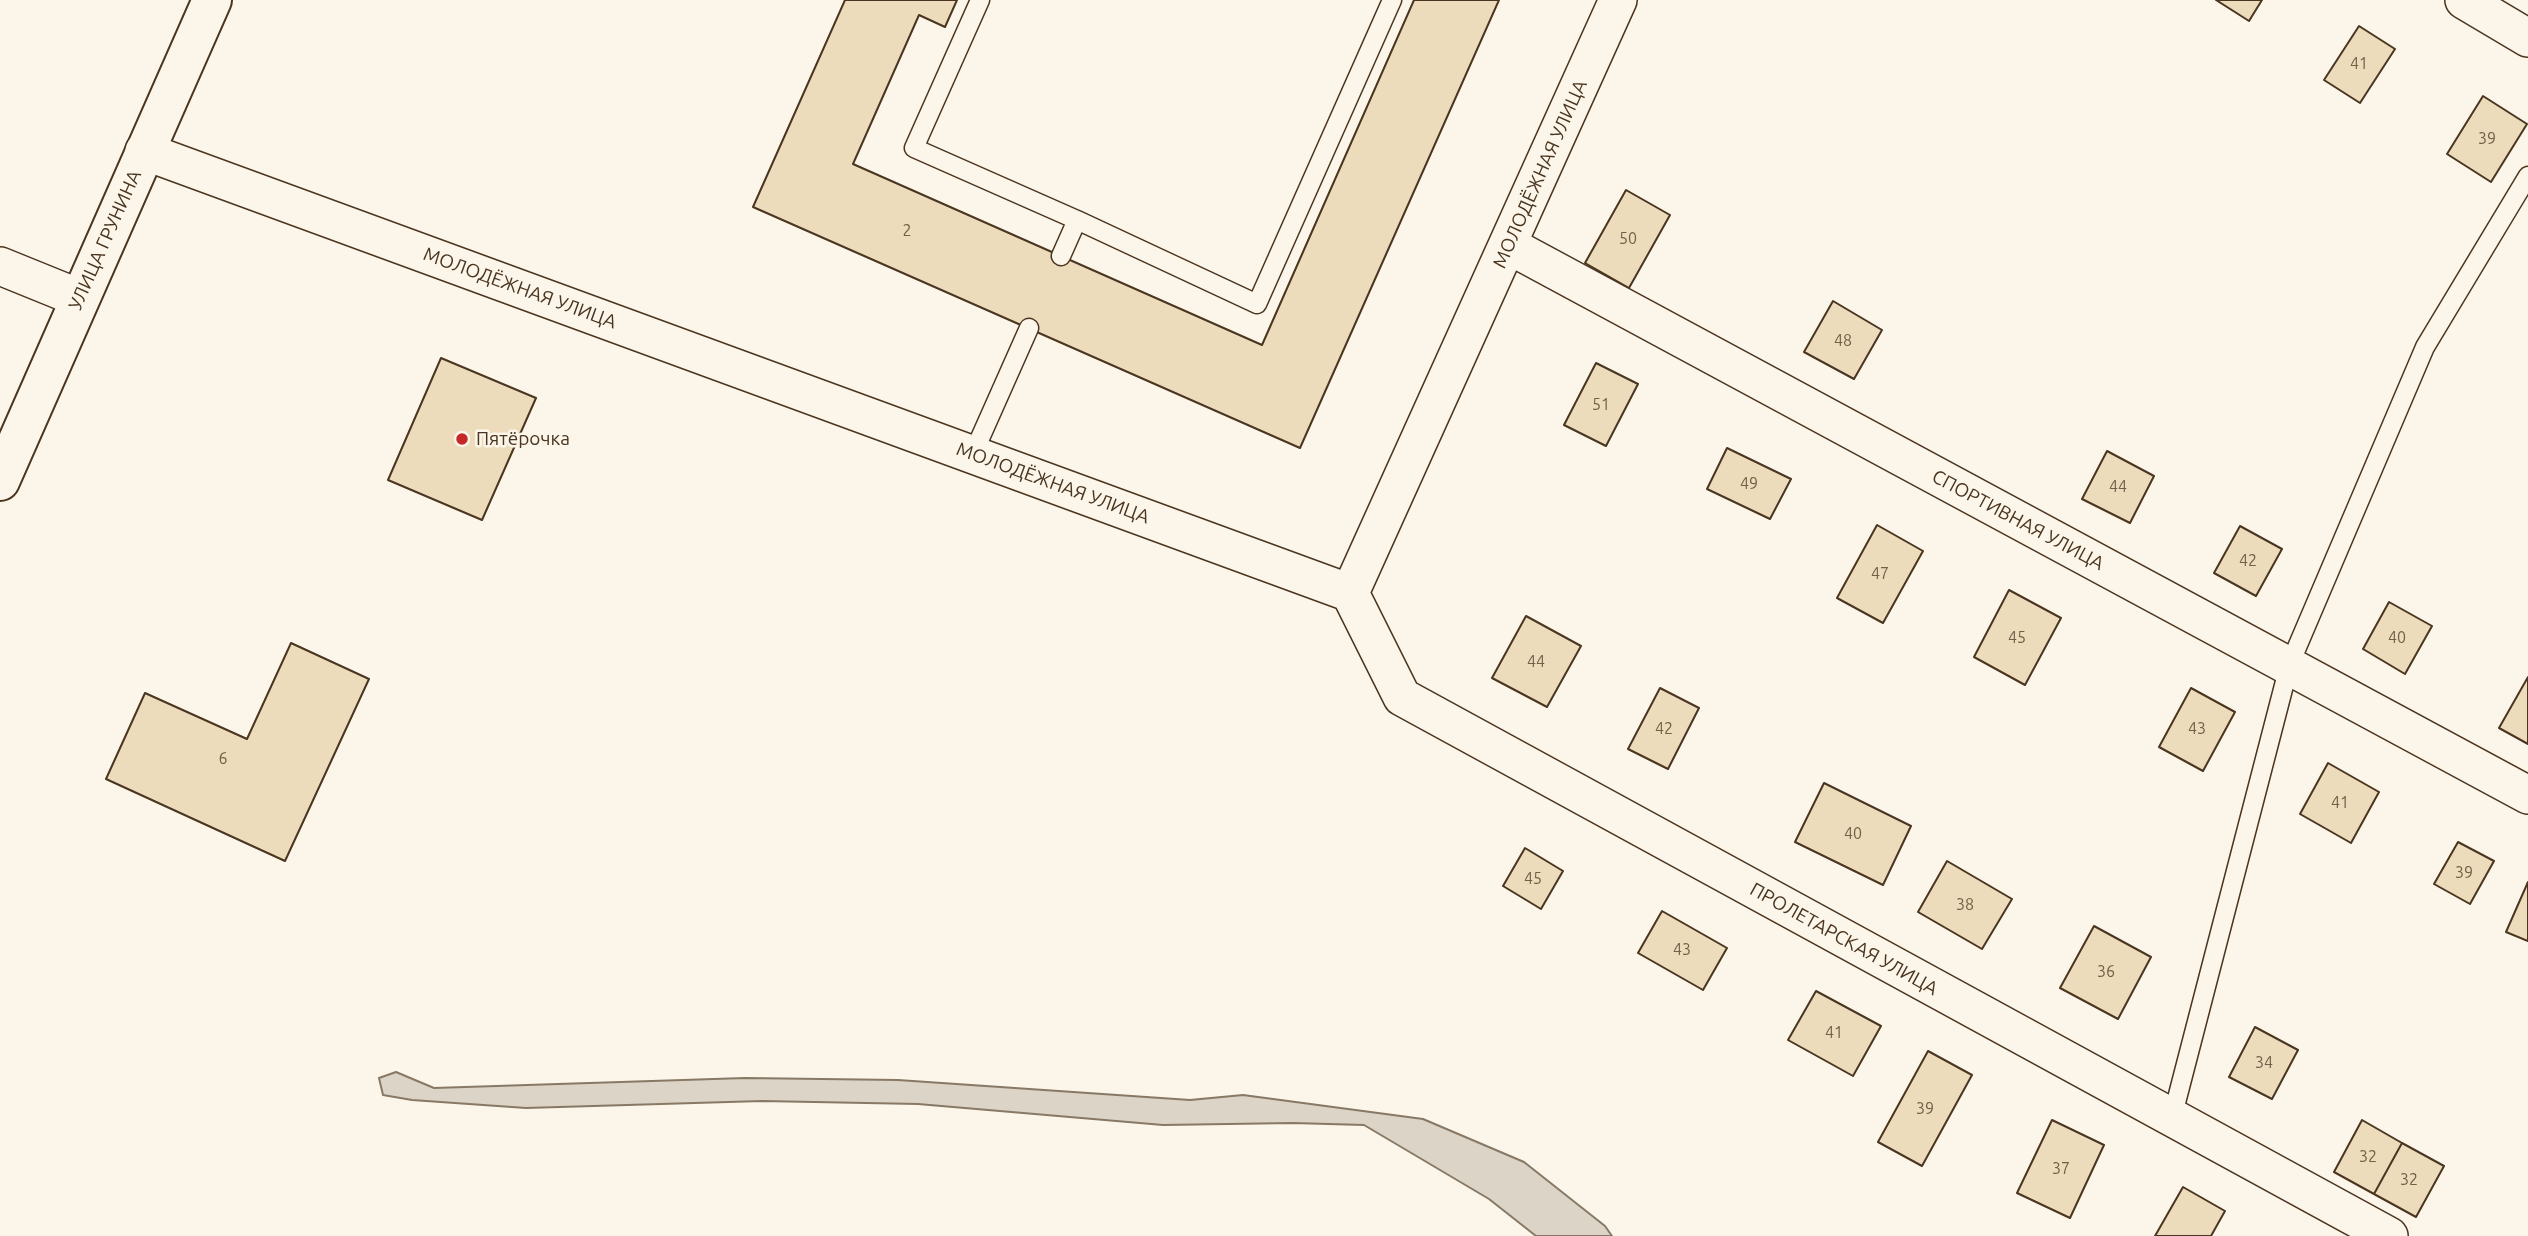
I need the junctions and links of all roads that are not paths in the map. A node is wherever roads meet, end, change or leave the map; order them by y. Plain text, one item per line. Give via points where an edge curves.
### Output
1 (212, 0) edge
2 (980, 0) edge
3 (1392, 0) edge
4 (1618, 0) edge
5 (2464, 0) edge
6 (2528, 38) edge
7 (144, 151) junction
8 (2528, 176) edge
9 (1077, 220) junction
10 (1508, 245) junction
11 (1061, 256) dead end
12 (0, 266) edge
13 (79, 298) junction
14 (1029, 328) dead end
15 (973, 454) junction
16 (0, 481) edge
17 (1350, 593) junction
18 (2289, 666) junction
19 (2528, 795) edge
20 (2172, 1118) junction
21 (2389, 1236) edge

1 - 7 street, УЛИЦА ГРУНИНА
2 - 9 lane via 914,148
3 - 9 lane via 1257,304
4 - 10 street, МОЛОДЁЖНАЯ УЛИЦА
5 - 6 street
7 - 13 street, УЛИЦА ГРУНИНА
7 - 15 street, МОЛОДЁЖНАЯ УЛИЦА
8 - 18 lane via 2425,347
9 - 11 lane
10 - 17 street, МОЛОДЁЖНАЯ УЛИЦА
10 - 18 street, СПОРТИВНАЯ УЛИЦА
12 - 13 street
13 - 16 street, УЛИЦА ГРУНИНА
14 - 15 lane
15 - 17 street, МОЛОДЁЖНАЯ УЛИЦА
17 - 20 street, ПРОЛЕТАРСКАЯ УЛИЦА via 1402,697
18 - 19 street, СПОРТИВНАЯ УЛИЦА
18 - 20 lane
20 - 21 street, ПРОЛЕТАРСКАЯ УЛИЦА

